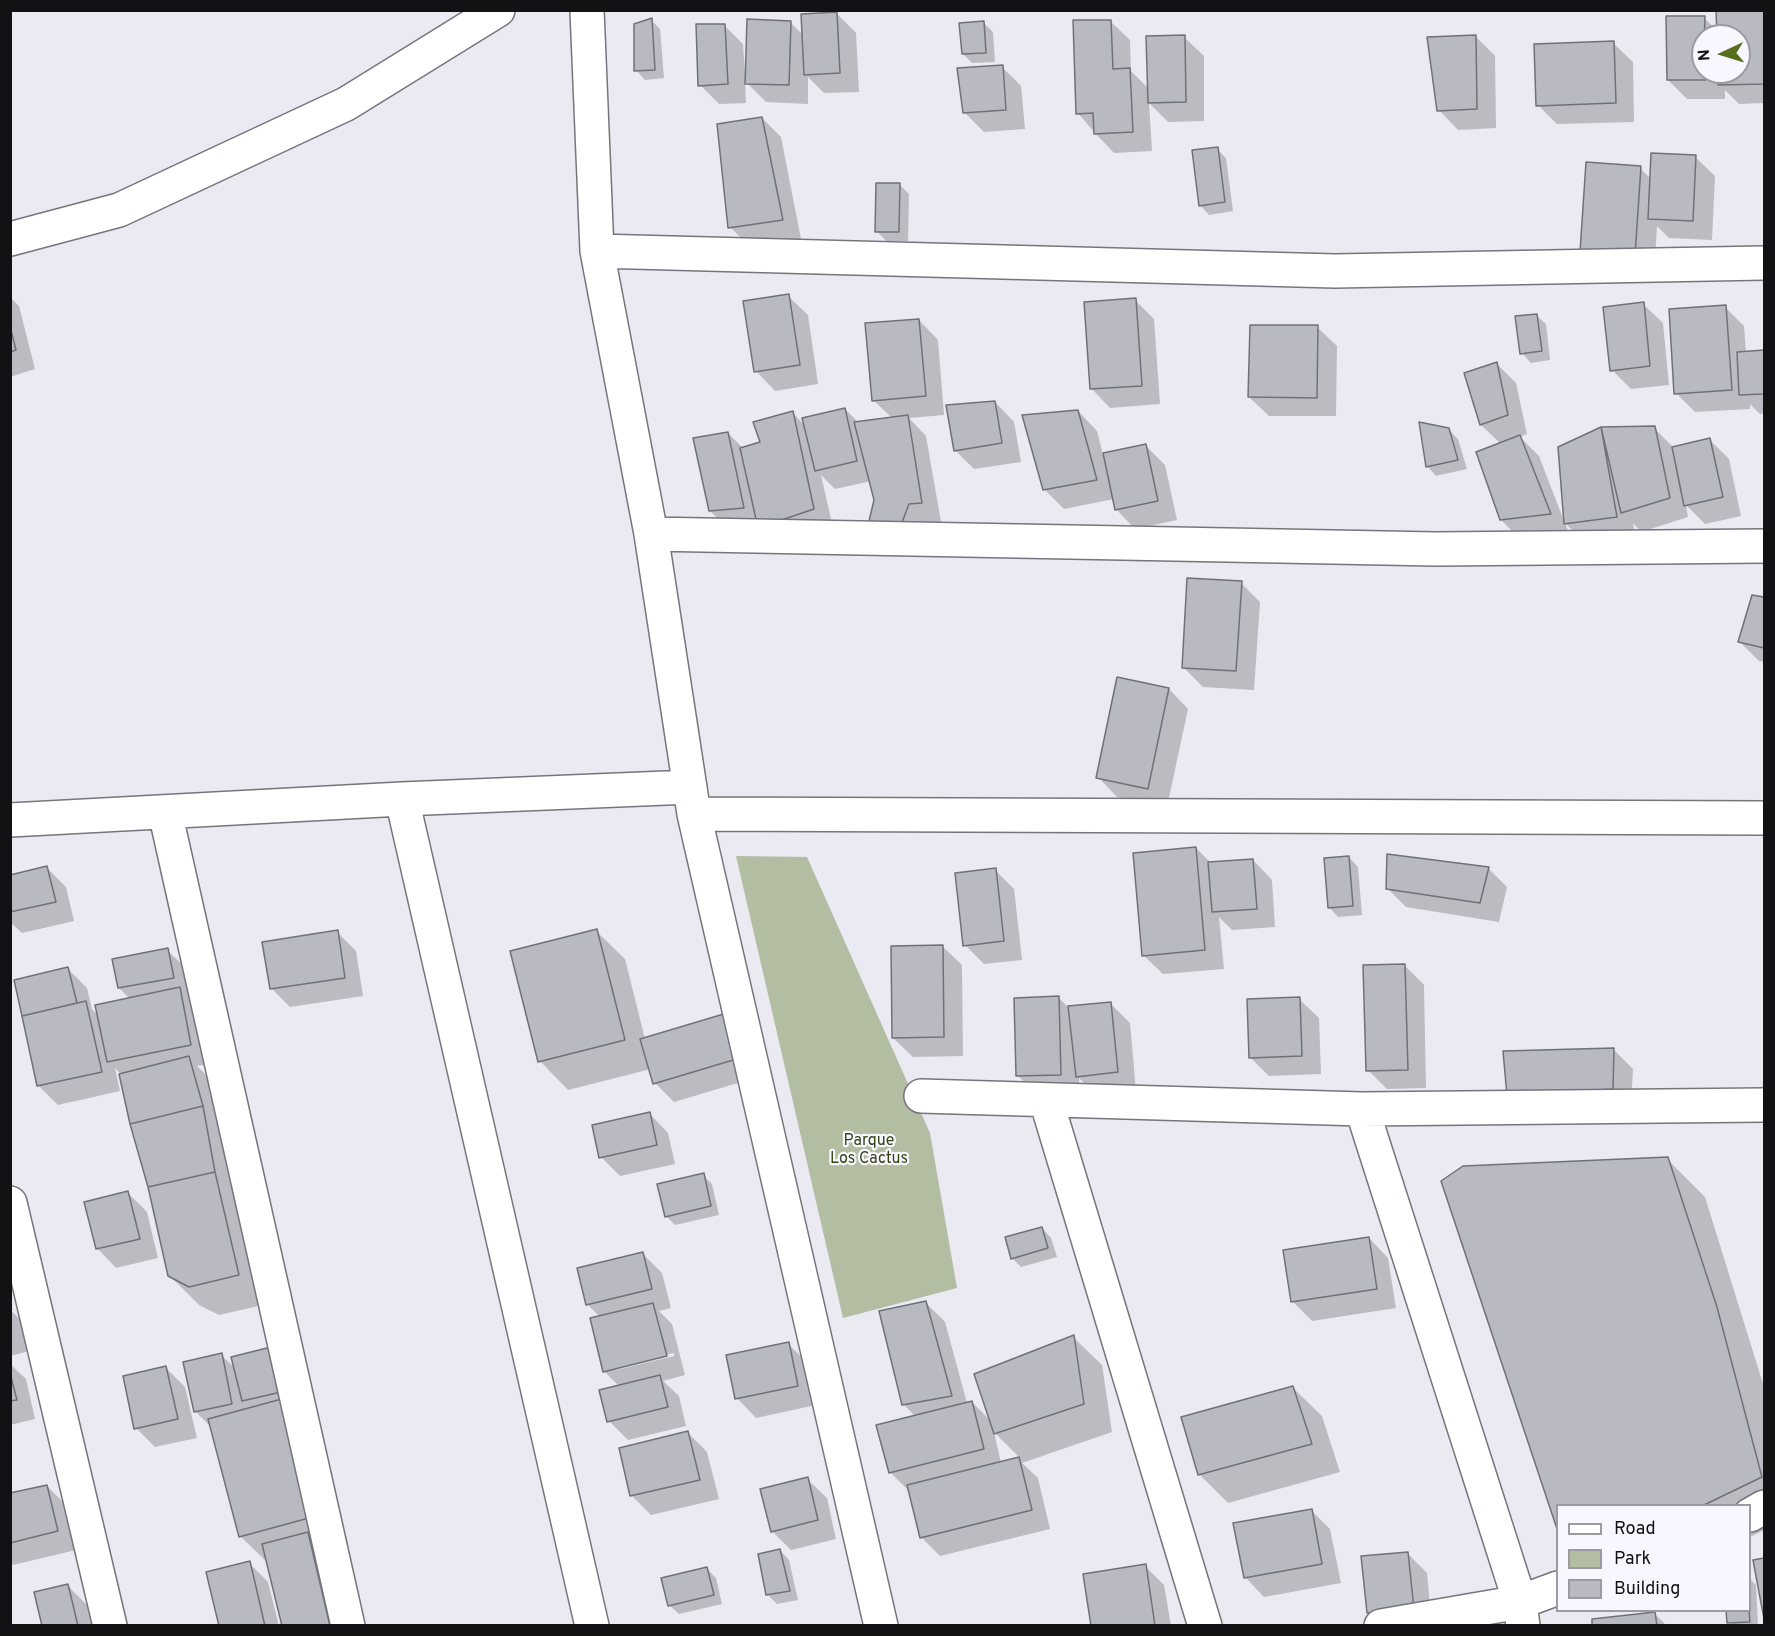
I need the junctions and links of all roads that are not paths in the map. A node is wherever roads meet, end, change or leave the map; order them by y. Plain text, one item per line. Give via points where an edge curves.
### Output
1 (498, 10) edge
2 (587, 10) edge
3 (10, 239) edge
4 (597, 251) junction
5 (1764, 264) edge
6 (651, 534) junction
7 (1764, 546) edge
8 (402, 799) junction
9 (692, 801) junction
10 (165, 812) junction
11 (1764, 818) edge
12 (10, 820) edge
13 (921, 1096) dead end
14 (1046, 1100) junction
15 (1764, 1105) edge
16 (1362, 1109) junction
17 (10, 1203) edge
18 (1556, 1589) edge
19 (1521, 1614) edge
20 (110, 1626) edge
21 (348, 1626) edge
22 (592, 1626) edge
23 (881, 1626) edge
24 (1205, 1626) edge
25 (1381, 1626) edge

1 - 3 street via 335,109 119,210
2 - 4 street
4 - 5 street via 1335,271
4 - 6 street
6 - 7 street via 1436,549
6 - 9 street
8 - 9 street
8 - 10 street
8 - 22 street
9 - 11 street
9 - 23 street
10 - 12 street
10 - 21 street
13 - 14 street
14 - 16 street
14 - 24 street
15 - 16 street
16 - 19 street
17 - 20 street
18 - 19 street
19 - 25 street

